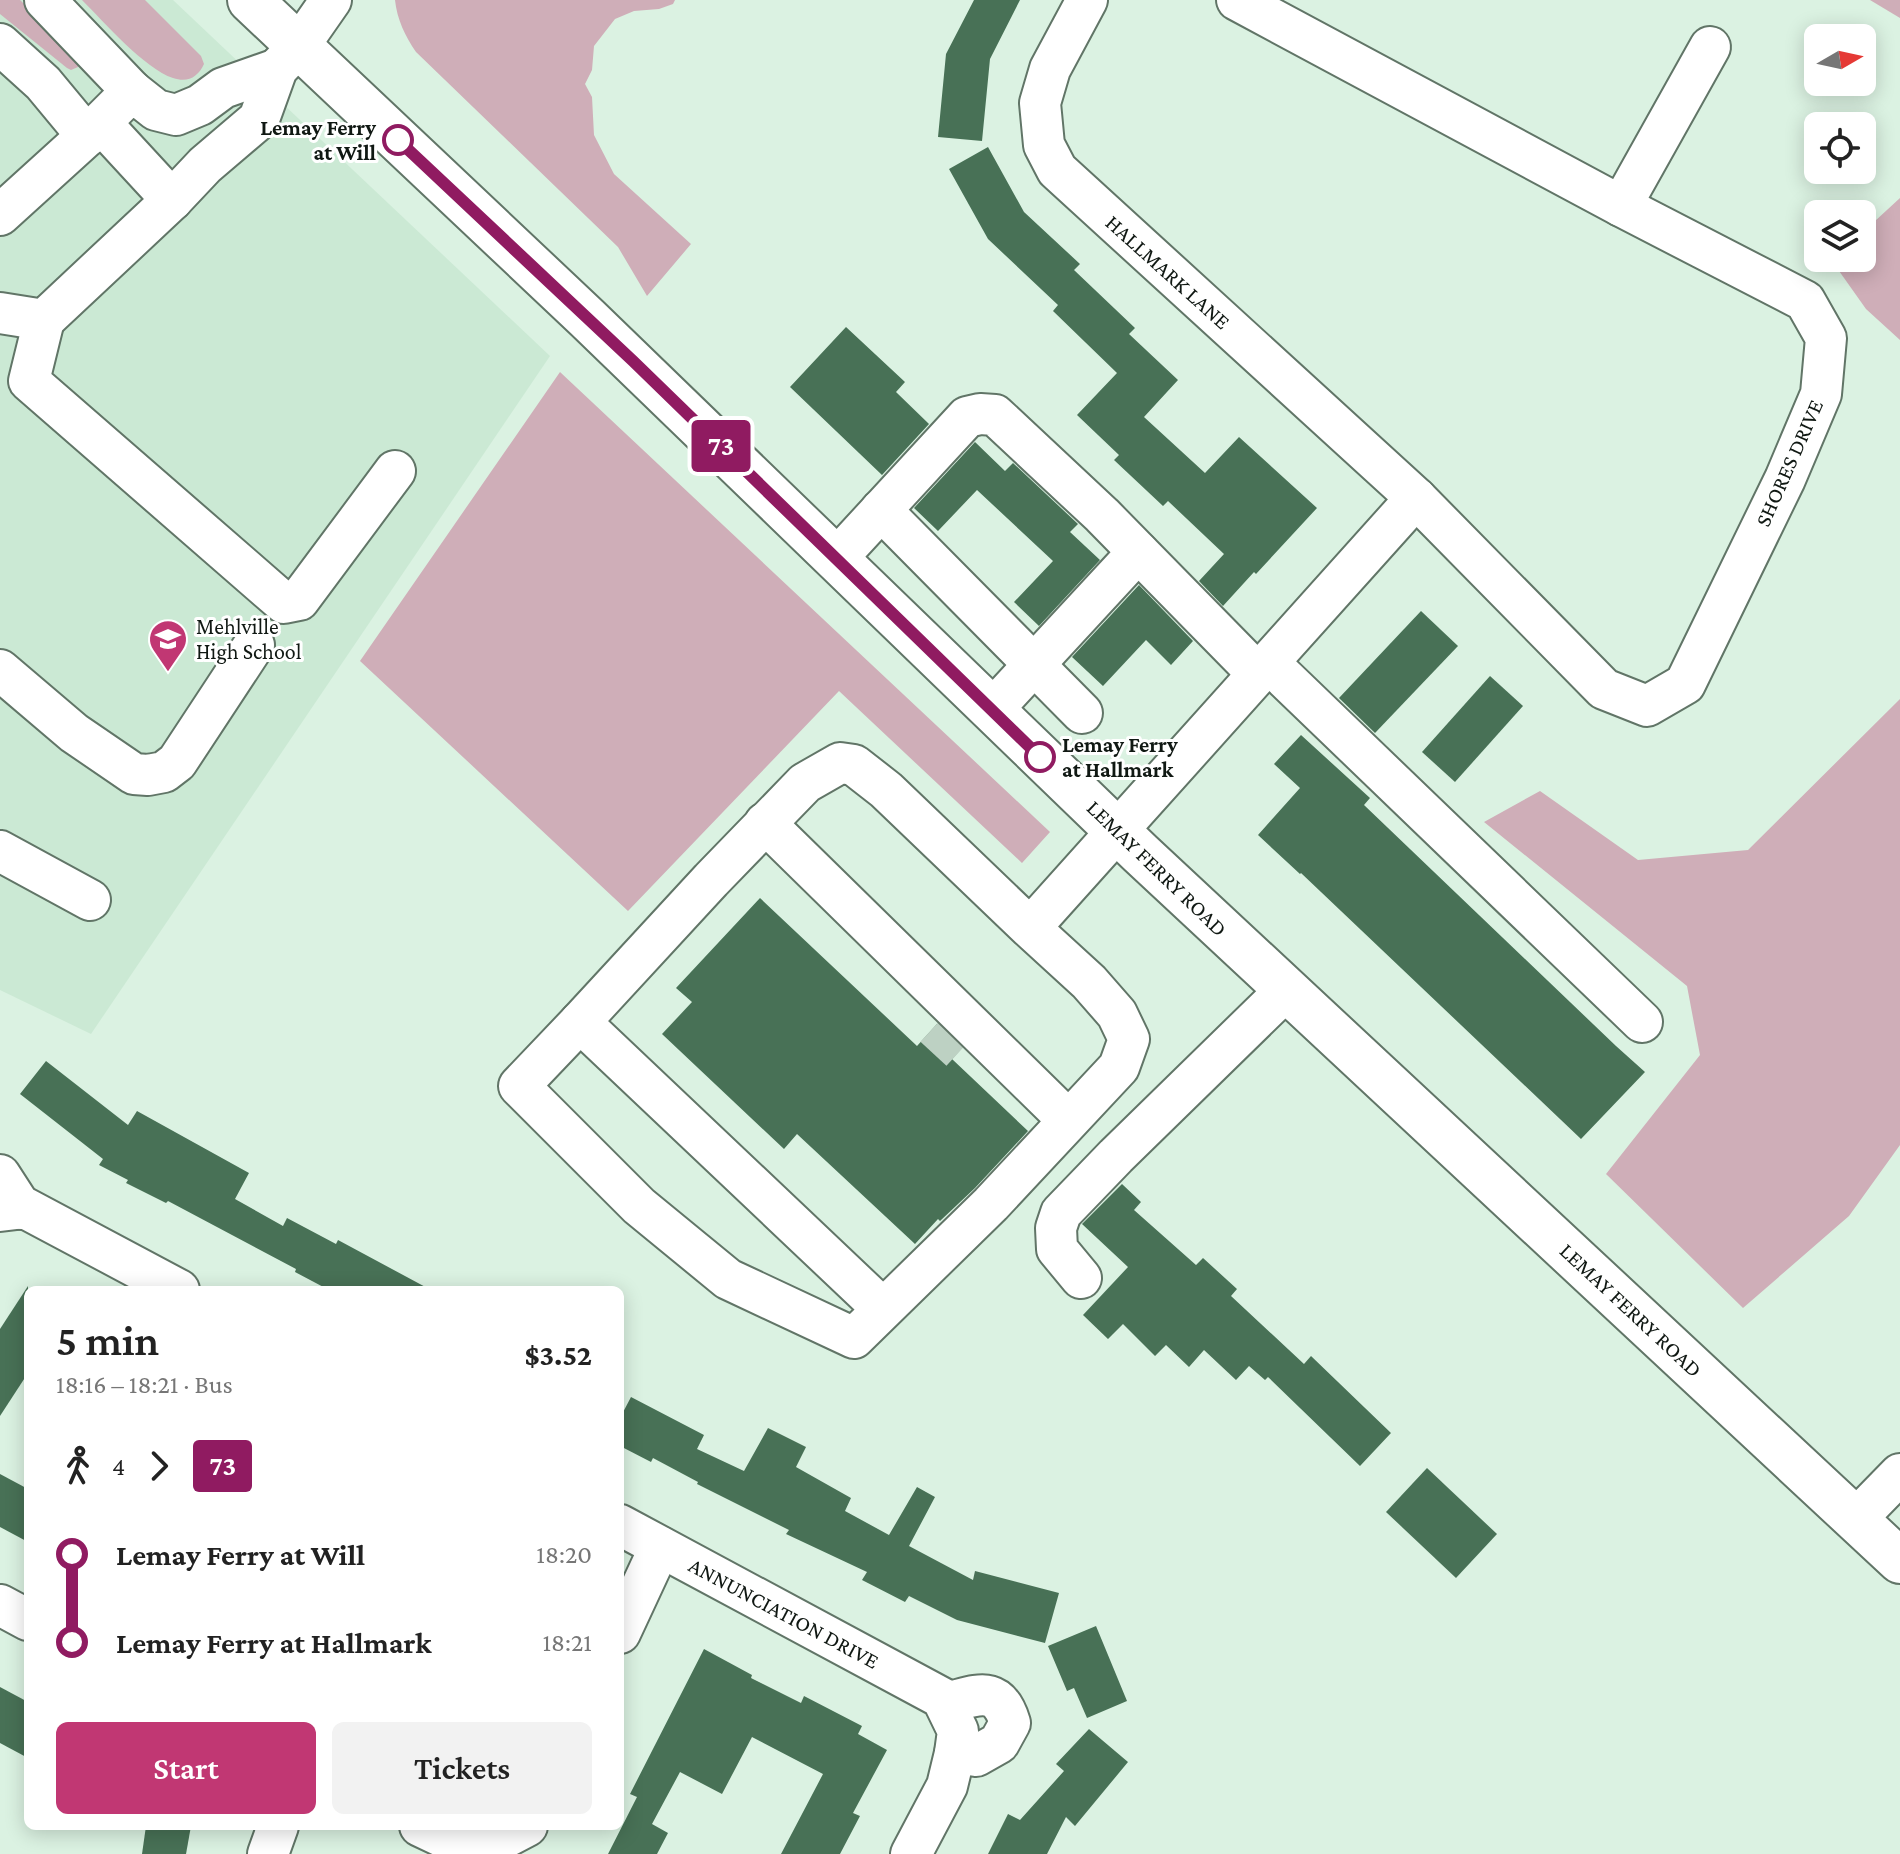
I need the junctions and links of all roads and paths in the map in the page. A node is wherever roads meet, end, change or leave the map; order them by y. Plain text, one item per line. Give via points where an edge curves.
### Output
1 (45, 0) edge
2 (250, 0) edge
3 (331, 0) edge
4 (1087, 0) edge
5 (1237, 0) edge
6 (0, 44) edge
7 (1710, 47) dead end
8 (288, 58) junction
9 (132, 91) junction
10 (94, 129) junction
11 (172, 200) junction
12 (1621, 206) junction
13 (0, 215) edge
14 (0, 313) edge
15 (40, 336) junction
16 (0, 378) edge
17 (395, 471) dead end
18 (1416, 498) junction
19 (881, 510) junction
20 (1138, 552) junction
21 (837, 558) junction
22 (254, 645) dead end
23 (1034, 665) junction
24 (1263, 668) junction
25 (0, 670) edge
26 (1604, 689) joint
27 (992, 710) junction
28 (1082, 713) dead end
29 (765, 823) junction
30 (1118, 831) junction
31 (0, 851) edge
32 (90, 900) dead end
33 (1030, 928) junction
34 (930, 985) junction
35 (1286, 990) junction
36 (580, 1022) junction
37 (1642, 1022) dead end
38 (1010, 1063) junction
39 (1068, 1120) junction
40 (0, 1175) edge
41 (11, 1210) edge
42 (1081, 1278) dead end
43 (171, 1286) edge
44 (883, 1309) junction
45 (1900, 1474) edge
46 (1856, 1519) junction
47 (624, 1527) edge
48 (660, 1547) junction
49 (1900, 1561) edge
50 (0, 1605) edge
51 (24, 1618) edge
52 (624, 1624) edge
53 (277, 1830) edge
54 (428, 1830) edge
55 (519, 1830) edge
56 (268, 1854) edge
57 (911, 1854) edge

1 - 9 street
2 - 8 main road, LEMAY FERRY ROAD
3 - 8 street
4 - 18 street, HALLMARK LANE via 1050,69 1040,103 1044,145 1057,170
5 - 12 street, SHORES DRIVE
6 - 10 street
7 - 12 street
8 - 9 street via 176,115 156,110
8 - 11 street via 259,119
8 - 21 main road, LEMAY FERRY ROAD via 587,318
9 - 10 street
10 - 11 street
10 - 13 street
11 - 15 street
12 - 26 street, SHORES DRIVE via 1805,301 1826,338 1821,394 1685,684 1647,706
14 - 15 street
15 - 16 street
15 - 17 street via 29,381 284,603 299,600
18 - 24 street
18 - 26 street, HALLMARK LANE
19 - 20 street via 967,417 995,415
19 - 21 street
19 - 23 street
20 - 23 street
20 - 24 street
21 - 27 main road, LEMAY FERRY ROAD
22 - 25 street via 177,762 148,775 134,774 74,733
23 - 27 street
23 - 28 street
24 - 30 street
24 - 37 street
27 - 30 main road, LEMAY FERRY ROAD
29 - 33 street via 805,783 840,763 854,765
29 - 34 street
29 - 36 street
30 - 33 street
30 - 35 main road, LEMAY FERRY ROAD
31 - 32 street
33 - 39 street via 1089,982 1117,1014 1129,1039 1119,1067
34 - 38 street
34 - 38 street via 925,1017 947,1039 970,1061
35 - 42 street via 1061,1213 1057,1249
35 - 46 main road, LEMAY FERRY ROAD
36 - 44 street
36 - 44 street via 519,1086 639,1206 728,1279 854,1338
38 - 39 street
39 - 44 street
40 - 41 street
41 - 43 street via 25,1208
45 - 46 street
46 - 49 main road, LEMAY FERRY ROAD
47 - 48 street, ANNUNCIATION DRIVE
48 - 52 street
48 - 57 street, ANNUNCIATION DRIVE via 942,1698 953,1729 947,1786
50 - 51 street
53 - 56 street
54 - 55 street via 458,1844 493,1844

